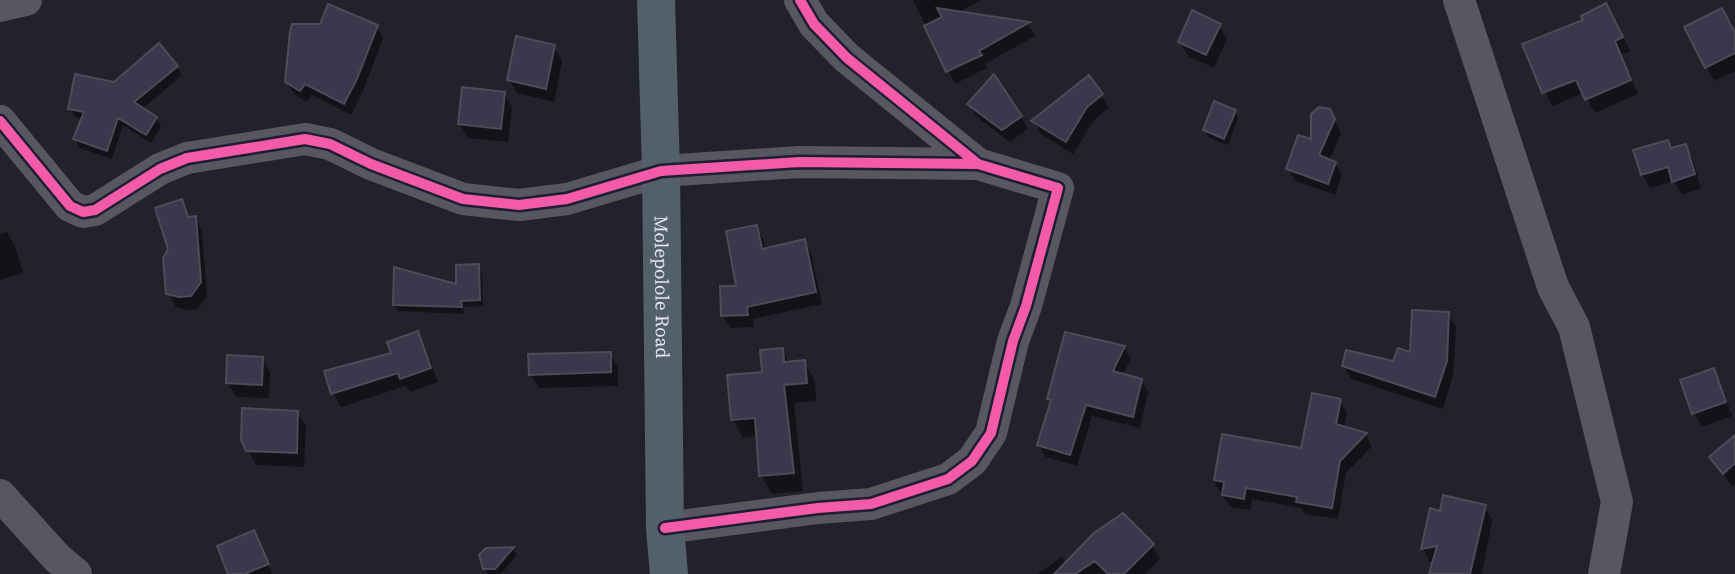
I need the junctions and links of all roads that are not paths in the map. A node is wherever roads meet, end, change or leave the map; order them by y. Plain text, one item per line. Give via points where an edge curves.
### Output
1 (26, 0) edge
2 (656, 0) edge
3 (800, 0) edge
4 (1462, 1) edge
5 (0, 6) edge
6 (0, 121) edge
7 (978, 164) junction
8 (661, 171) junction
9 (0, 495) edge
10 (665, 528) junction
11 (75, 574) edge
12 (669, 574) edge
13 (1604, 574) edge

1 - 5 street
2 - 8 main road, Molepolole Road
3 - 7 street via 814,24 847,58
4 - 13 street via 1553,287 1574,327 1617,502
6 - 8 street via 70,206 83,212 95,210 160,169 187,158 305,139 330,144 463,199 519,205 567,200
7 - 8 street via 799,162
7 - 10 street via 1058,188 991,433 972,461 948,479 871,504
8 - 10 main road, Molepolole Road
9 - 11 street
10 - 12 main road, Molepolole Road

